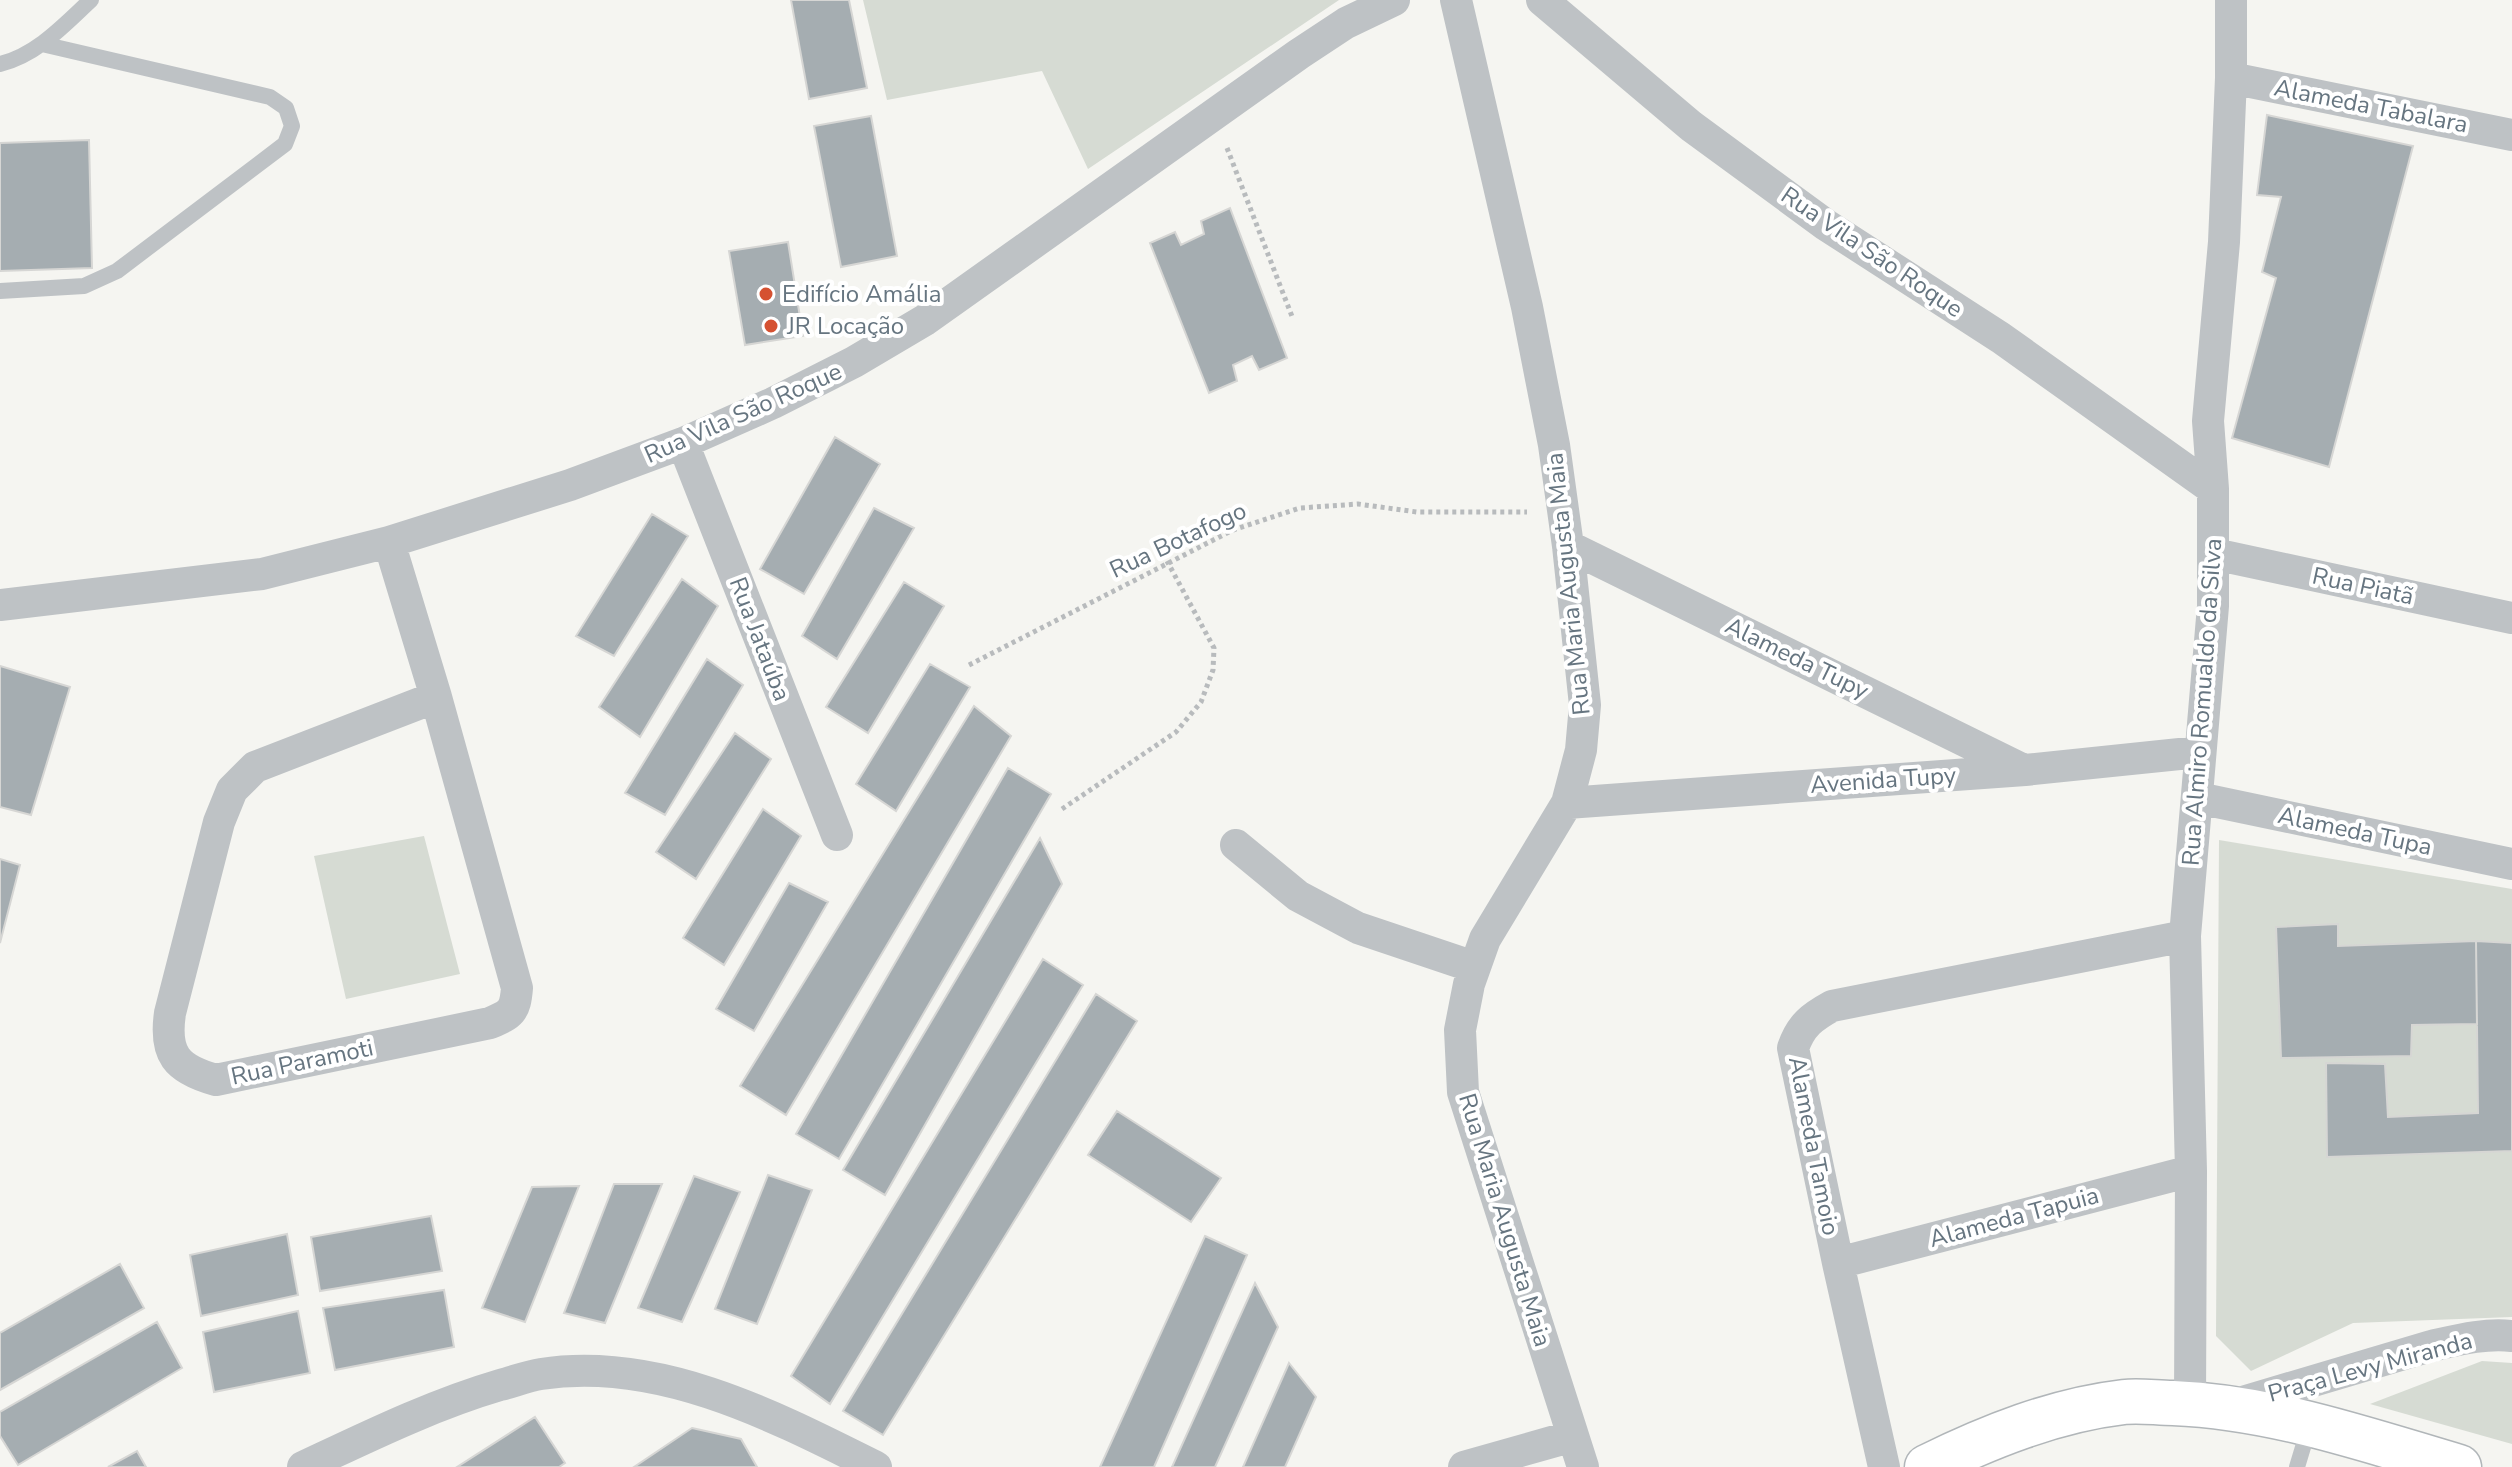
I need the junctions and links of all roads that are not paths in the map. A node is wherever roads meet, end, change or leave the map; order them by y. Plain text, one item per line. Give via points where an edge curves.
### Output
1 (91, 0) edge
2 (1394, 0) edge
3 (1456, 0) edge
4 (1542, 0) edge
5 (2231, 0) edge
6 (42, 44) junction
7 (0, 64) edge
8 (2231, 78) junction
9 (2512, 135) edge
10 (0, 291) edge
11 (683, 443) junction
12 (2213, 489) junction
13 (389, 542) junction
14 (1568, 546) junction
15 (2214, 554) junction
16 (0, 605) edge
17 (2512, 618) edge
18 (436, 697) junction
19 (2199, 752) junction
20 (2025, 770) junction
21 (2198, 798) junction
22 (1567, 803) junction
23 (837, 835) dead end
24 (1236, 845) dead end
25 (2512, 864) edge
26 (2185, 936) junction
27 (1474, 967) junction
28 (2191, 1171) junction
29 (1838, 1263) junction
30 (2512, 1336) edge
31 (2209, 1405) junction
32 (2311, 1423) junction
33 (1573, 1436) junction
34 (303, 1467) edge
35 (876, 1467) edge
36 (1464, 1467) edge
37 (1583, 1467) edge
38 (1884, 1467) edge
39 (1927, 1467) edge
40 (2297, 1467) edge
41 (2459, 1467) edge

1 - 6 lane
2 - 11 street, Rua Vila São Roque via 1346,23 1213,113 925,320 840,369
3 - 14 street, Rua Maria Augusta Maia via 1527,307
4 - 12 street, Rua Vila São Roque via 1691,126 1814,216 2001,338
5 - 8 street, Rua Almiro Romualdo da Silva
6 - 7 lane
6 - 10 lane via 270,97 286,108 292,126 285,144 117,271 84,286
8 - 9 street, Alameda Tabalara
8 - 12 street, Rua Almiro Romualdo da Silva via 2208,421
11 - 13 street, Rua Vila São Roque
11 - 23 street, Rua Jataúba
12 - 15 street, Rua Almiro Romualdo da Silva
13 - 16 street, Rua Vila São Roque via 262,574
13 - 18 street, Rua Paramoti
14 - 20 street, Alameda Tupy
14 - 22 street, Rua Maria Augusta Maia via 1585,705 1581,750
15 - 17 street, Rua Piatã
15 - 19 street, Rua Almiro Romualdo da Silva
18 - 18 street, Rua Paramoti via 255,767 232,790 170,1013 167,1037 176,1060 193,1074 216,1080 509,1015 517,988
19 - 20 street, Avenida Tupy
19 - 21 street, Rua Almiro Romualdo da Silva
20 - 22 street, Avenida Tupy
21 - 25 street, Alameda Tupa
21 - 26 street, Rua Almiro Romualdo da Silva
22 - 27 street, Rua Maria Augusta Maia via 1485,939
24 - 27 street via 1298,896 1358,928
26 - 28 street, Rua Almiro Romualdo da Silva
26 - 29 street, Alameda Tamoio via 1832,1006 1807,1022 1793,1048
27 - 33 street, Rua Maria Augusta Maia via 1460,1030 1463,1092
28 - 29 street, Alameda Tapuia
28 - 31 street, Rua Almiro Romualdo da Silva
29 - 38 street, Alameda Tamoio
30 - 31 street, Praça Levy Miranda via 2442,1344
31 - 32 street
31 - 39 street via 2127,1402 2072,1411
32 - 40 lane
32 - 41 street
33 - 36 street
33 - 37 street, Rua Maria Augusta Maia
34 - 35 street via 469,1394 540,1374 596,1370 677,1383 750,1407

